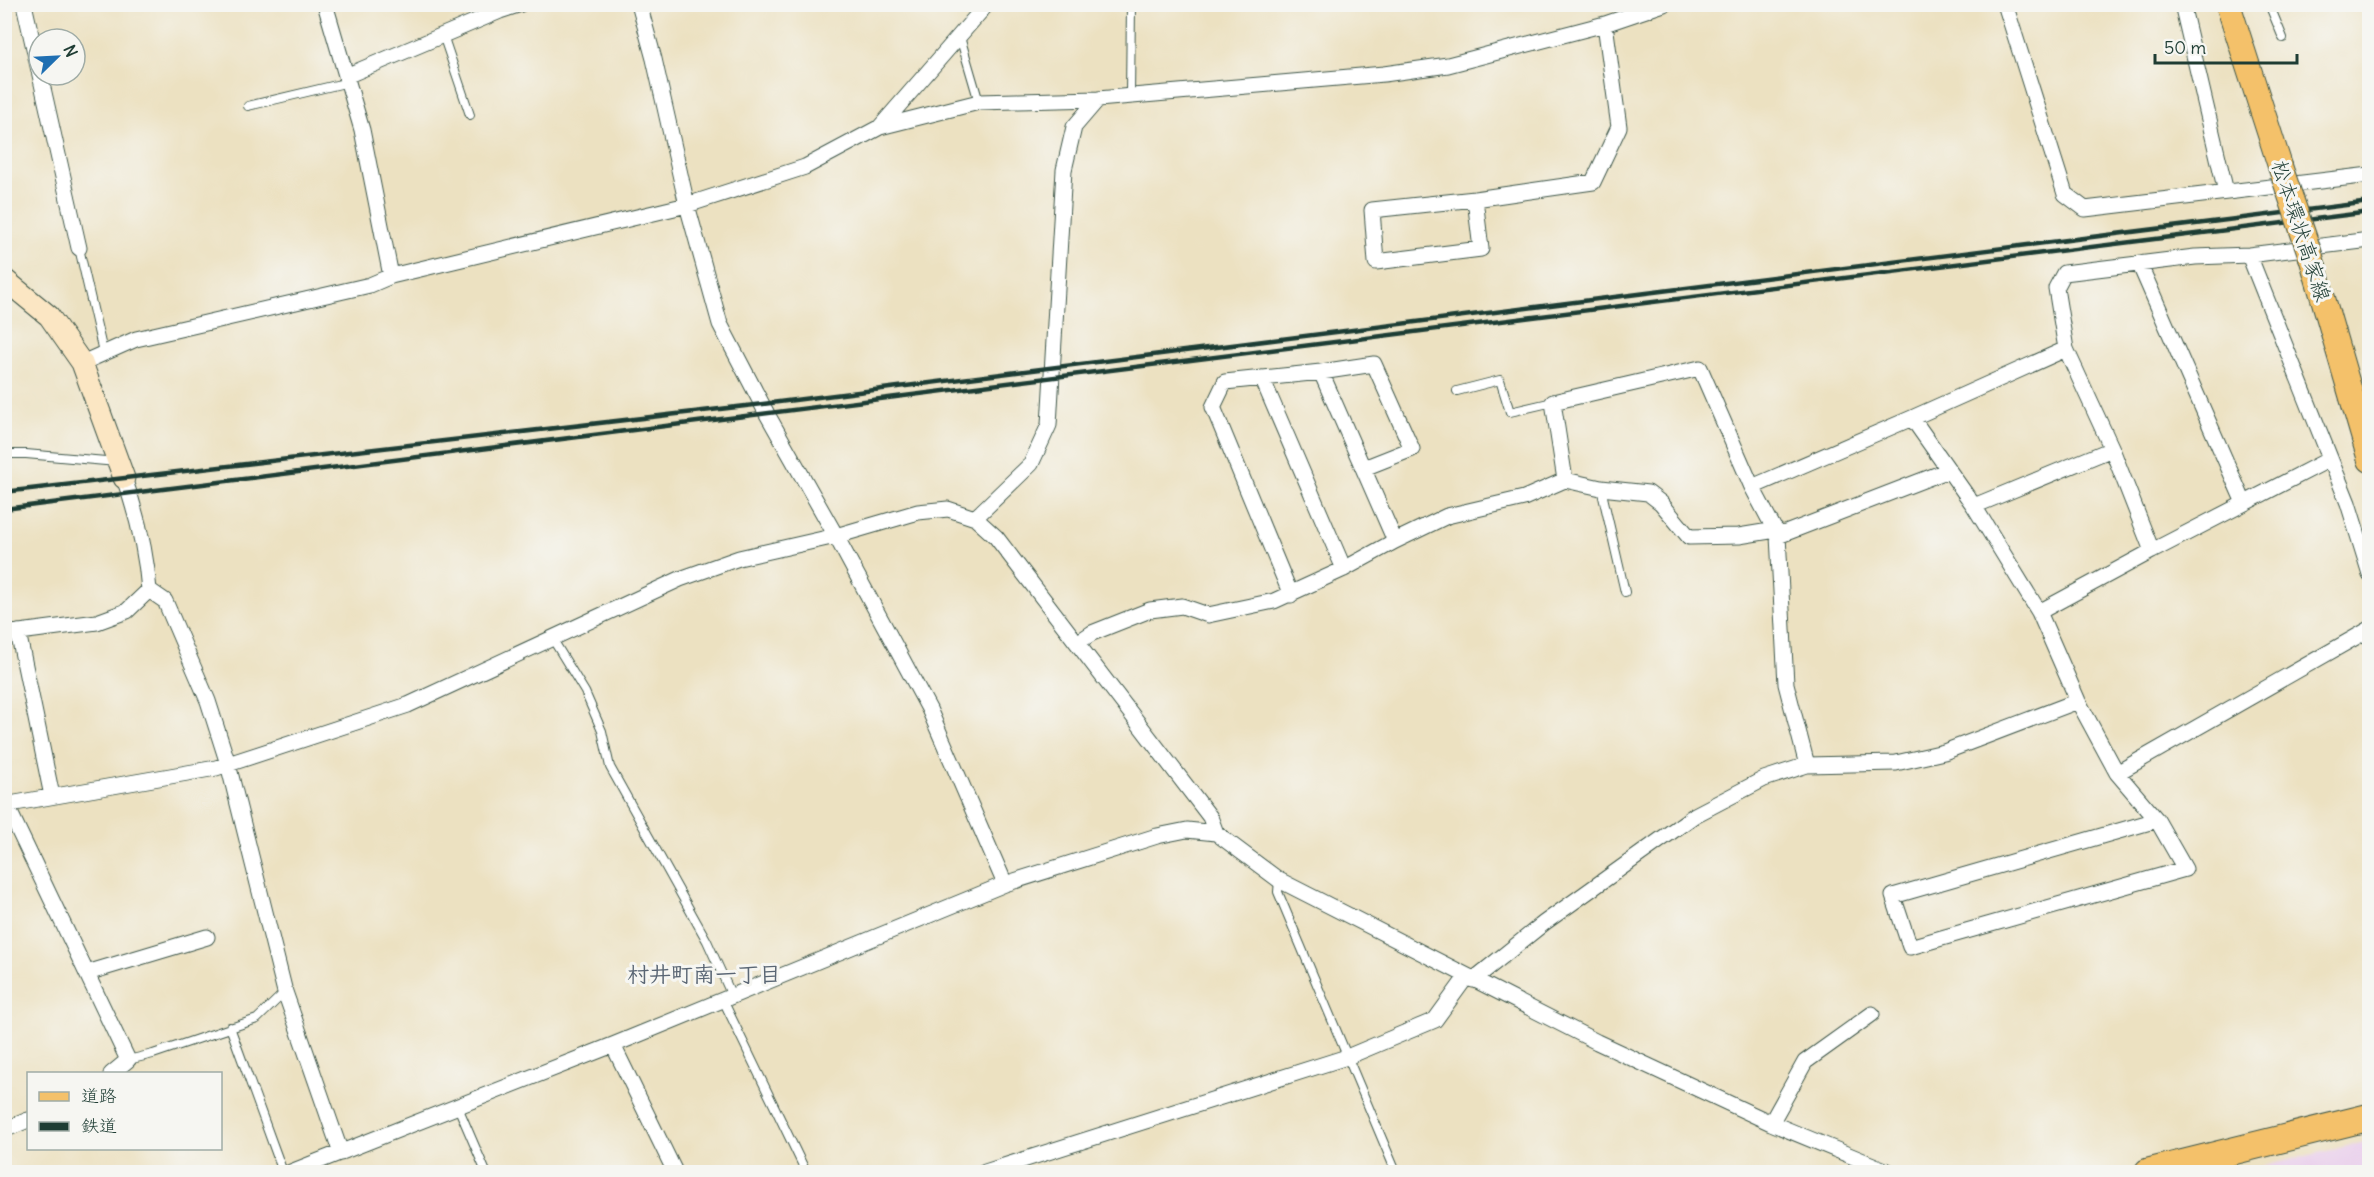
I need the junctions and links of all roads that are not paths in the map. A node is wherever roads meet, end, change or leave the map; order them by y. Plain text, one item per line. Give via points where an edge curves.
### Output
1 (24, 4) edge
2 (325, 4) edge
3 (521, 4) edge
4 (639, 4) edge
5 (987, 4) edge
6 (1131, 4) edge
7 (1664, 4) edge
8 (2005, 4) edge
9 (2182, 4) edge
10 (2228, 4) edge
11 (2269, 4) edge
12 (498, 8) edge
13 (1605, 24) junction
14 (442, 35) junction
15 (960, 35) junction
16 (2283, 38) dead end
17 (348, 79) junction
18 (1130, 96) junction
19 (1098, 99) junction
20 (979, 102) junction
21 (248, 106) dead end
22 (470, 115) dead end
23 (880, 127) junction
24 (2370, 175) edge
25 (2226, 192) junction
26 (1475, 199) junction
27 (687, 205) junction
28 (2369, 243) edge
29 (79, 248) joint
30 (2249, 255) junction
31 (2139, 263) junction
32 (391, 276) junction
33 (4, 279) edge
34 (2066, 349) junction
35 (103, 352) junction
36 (82, 363) junction
37 (1321, 372) junction
38 (1262, 378) junction
39 (1457, 391) dead end
40 (1553, 402) junction
41 (1912, 418) junction
42 (2112, 448) junction
43 (4, 454) edge
44 (2330, 459) junction
45 (2370, 460) edge
46 (1364, 468) junction
47 (121, 470) junction
48 (1948, 470) junction
49 (1565, 480) junction
50 (1752, 487) junction
51 (1601, 488) junction
52 (2244, 503) junction
53 (1974, 507) junction
54 (975, 518) junction
55 (1777, 533) junction
56 (836, 536) junction
57 (1395, 541) junction
58 (2152, 551) junction
59 (1344, 569) junction
60 (2370, 574) edge
61 (149, 590) junction
62 (1625, 591) dead end
63 (1291, 595) junction
64 (2039, 612) junction
65 (2370, 629) edge
66 (11, 633) edge
67 (552, 638) junction
68 (1077, 643) junction
69 (2078, 701) junction
70 (228, 764) junction
71 (1808, 765) junction
72 (2117, 773) junction
73 (52, 796) junction
74 (5, 804) edge
75 (2157, 820) junction
76 (1216, 833) junction
77 (1279, 880) junction
78 (1005, 884) junction
79 (207, 937) dead end
80 (87, 974) junction
81 (1470, 978) junction
82 (285, 992) junction
83 (728, 998) junction
84 (1872, 1014) dead end
85 (230, 1027) junction
86 (613, 1045) junction
87 (1347, 1057) junction
88 (128, 1060) junction
89 (113, 1072) edge
90 (458, 1107) junction
91 (2370, 1117) edge
92 (27, 1120) edge
93 (1771, 1123) junction
94 (4, 1130) edge
95 (341, 1153) junction
96 (283, 1173) edge
97 (291, 1173) edge
98 (486, 1173) edge
99 (675, 1173) edge
100 (806, 1173) edge
101 (985, 1173) edge
102 (1396, 1173) edge
103 (1890, 1173) edge
104 (2148, 1173) edge

1 - 29 street
2 - 17 street
3 - 12 street
4 - 27 street
5 - 15 street
6 - 18 lane
7 - 13 street
8 - 25 street via 2065,194 2085,209
9 - 25 street
10 - 45 main road, 松本環状高家線, bridge via 2311,257
11 - 16 lane
12 - 14 street
13 - 18 street via 1448,65
13 - 26 street via 1619,128 1593,182
14 - 17 street
14 - 22 lane
15 - 20 lane
15 - 23 street
17 - 21 lane
17 - 32 street
18 - 19 street
19 - 20 street
19 - 54 street via 1074,127 1064,170 1049,425 1030,464
20 - 23 street
23 - 27 street via 805,167
24 - 25 street
26 - 26 street via 1372,210 1376,262 1481,249
27 - 32 street
27 - 56 street via 720,324
28 - 30 street
29 - 35 lane
30 - 31 street
30 - 44 street
31 - 34 street via 2064,273 2056,288
31 - 52 street
32 - 35 street via 370,285 136,339
33 - 36 street via 50,316
34 - 41 street
34 - 42 street
35 - 36 street
36 - 47 street
37 - 38 street
37 - 46 street
37 - 46 street via 1374,364 1412,449
38 - 59 street
38 - 63 street via 1225,382 1213,407
39 - 40 lane via 1500,380 1510,412
40 - 49 street
40 - 50 street via 1700,368
41 - 48 street
41 - 50 street
42 - 53 street
42 - 58 street
43 - 47 lane
44 - 52 street
44 - 60 street
46 - 57 street
47 - 61 street via 140,533
48 - 53 street
48 - 55 street
49 - 51 street
49 - 57 street via 1524,498 1447,516
50 - 55 street
51 - 55 street via 1648,493 1689,537
51 - 62 lane
52 - 58 street
53 - 64 street
54 - 56 street via 948,509 918,513
54 - 68 street via 996,537
55 - 71 street via 1786,684
56 - 67 street via 738,558 680,579
56 - 78 street via 929,709
57 - 59 street
58 - 64 street
59 - 63 street
61 - 66 street via 127,610 97,622
61 - 70 street via 165,601 208,701
63 - 68 street via 1208,615 1182,606 1150,610
64 - 69 street
65 - 72 street
66 - 73 street
67 - 70 street via 408,705
67 - 83 lane via 585,692 602,731 610,767 707,941
68 - 76 street via 1210,817
69 - 71 street via 1944,752 1896,764
69 - 72 street
70 - 73 street
70 - 82 street
71 - 81 street via 1764,779 1695,815
72 - 75 street
73 - 74 street
74 - 80 street
75 - 75 street via 2185,869 1910,947 1893,896
76 - 77 street
76 - 78 street via 1187,830 1157,836
77 - 81 street
77 - 87 lane via 1278,892
78 - 83 street
79 - 80 street
80 - 88 street
81 - 87 street via 1435,1020
81 - 93 street
82 - 85 lane via 257,1019
82 - 95 street
83 - 86 street
83 - 100 lane
84 - 93 street via 1805,1062
85 - 88 lane
85 - 96 lane
86 - 90 street
86 - 99 street
87 - 101 street
87 - 102 lane
88 - 89 street
90 - 95 street
90 - 98 lane
91 - 104 highway
92 - 94 street
93 - 103 street
95 - 97 street

